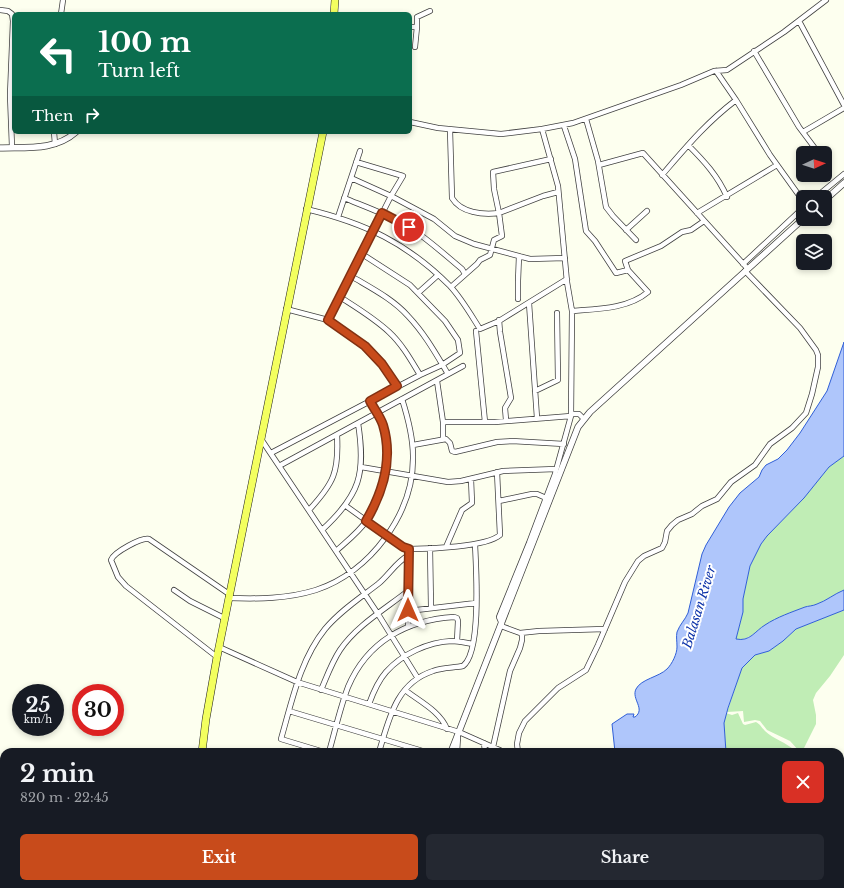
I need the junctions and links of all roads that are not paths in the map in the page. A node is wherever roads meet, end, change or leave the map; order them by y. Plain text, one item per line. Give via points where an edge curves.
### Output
1 (63, 0) edge
2 (335, 0) edge
3 (826, 0) edge
4 (0, 10) edge
5 (430, 11) dead end
6 (61, 12) edge
7 (334, 12) edge
8 (12, 14) edge
9 (799, 21) junction
10 (412, 27) edge
11 (417, 27) junction
12 (12, 46) edge
13 (415, 47) dead end
14 (754, 51) junction
15 (716, 71) junction
16 (842, 94) edge
17 (736, 100) junction
18 (844, 106) edge
19 (586, 119) junction
20 (412, 122) edge
21 (564, 126) junction
22 (542, 129) junction
23 (450, 130) junction
24 (803, 132) junction
25 (54, 134) edge
26 (73, 134) edge
27 (323, 134) edge
28 (55, 144) junction
29 (688, 144) junction
30 (813, 146) edge
31 (0, 148) edge
32 (12, 148) junction
33 (360, 151) dead end
34 (551, 159) junction
35 (356, 162) junction
36 (599, 165) junction
37 (777, 165) junction
38 (662, 174) junction
39 (844, 174) edge
40 (351, 178) junction
41 (844, 183) edge
42 (825, 190) edge
43 (796, 191) edge
44 (558, 192) junction
45 (832, 194) edge
46 (391, 196) junction
47 (727, 196) junction
48 (344, 198) junction
49 (306, 210) junction
50 (647, 211) dead end
51 (382, 213) junction
52 (499, 213) junction
53 (697, 213) junction
54 (796, 215) edge
55 (338, 217) junction
56 (704, 221) junction
57 (796, 225) edge
58 (373, 230) junction
59 (626, 230) junction
60 (636, 240) dead end
61 (492, 249) junction
62 (362, 254) junction
63 (519, 256) junction
64 (565, 258) junction
65 (745, 268) junction
66 (628, 270) junction
67 (465, 274) junction
68 (438, 275) junction
69 (351, 276) junction
70 (567, 279) junction
71 (451, 287) junction
72 (418, 293) junction
73 (340, 297) junction
74 (518, 299) dead end
75 (529, 303) junction
76 (286, 309) junction
77 (572, 311) junction
78 (557, 313) dead end
79 (328, 320) junction
80 (499, 320) junction
81 (476, 331) dead end
82 (442, 365) junction
83 (463, 366) dead end
84 (448, 374) junction
85 (420, 375) junction
86 (437, 381) junction
87 (397, 386) junction
88 (535, 391) junction
89 (402, 399) junction
90 (370, 401) junction
91 (378, 412) junction
92 (572, 415) junction
93 (538, 418) junction
94 (584, 419) junction
95 (506, 420) junction
96 (443, 422) junction
97 (485, 422) junction
98 (358, 423) junction
99 (337, 434) junction
100 (260, 438) junction
101 (443, 439) junction
102 (564, 444) junction
103 (413, 445) junction
104 (271, 453) junction
105 (279, 466) junction
106 (361, 467) junction
107 (556, 469) junction
108 (386, 471) junction
109 (497, 472) junction
110 (411, 476) junction
111 (471, 478) junction
112 (546, 498) junction
113 (499, 501) junction
114 (346, 506) junction
115 (309, 510) junction
116 (366, 521) junction
117 (322, 530) junction
118 (386, 535) junction
119 (475, 544) junction
120 (446, 547) junction
121 (430, 548) junction
122 (409, 549) junction
123 (336, 551) junction
124 (409, 555) junction
125 (351, 573) junction
126 (174, 590) dead end
127 (408, 591) junction
128 (364, 594) junction
129 (229, 596) junction
130 (476, 603) junction
131 (431, 607) junction
132 (408, 610) junction
133 (378, 614) junction
134 (224, 618) junction
135 (501, 625) junction
136 (408, 626) junction
137 (605, 629) junction
138 (520, 633) junction
139 (391, 634) junction
140 (457, 642) junction
141 (473, 644) junction
142 (219, 647) junction
143 (217, 656) junction
144 (404, 656) junction
145 (418, 677) junction
146 (297, 682) junction
147 (321, 690) junction
148 (405, 690) junction
149 (345, 697) junction
150 (369, 704) junction
151 (289, 711) junction
152 (392, 712) junction
153 (337, 725) junction
154 (447, 729) junction
155 (458, 734) junction
156 (384, 739) junction
157 (484, 743) junction
158 (493, 747) joint
159 (202, 748) edge
160 (312, 748) edge
161 (330, 748) edge
162 (381, 748) edge
163 (413, 748) edge
164 (453, 748) edge
165 (458, 748) edge
166 (485, 748) edge
167 (518, 748) edge

1 - 6 street
2 - 7 main road
3 - 9 street
4 - 8 street
5 - 11 street via 417,17
9 - 14 street
9 - 16 street
10 - 11 street
11 - 13 street
12 - 32 street
14 - 15 street via 727,70
14 - 24 street
15 - 17 street
15 - 19 street
16 - 18 street
17 - 29 street via 717,114
17 - 37 street
18 - 24 street
19 - 21 street
19 - 36 street
20 - 23 street
21 - 22 street
21 - 66 street via 575,158 586,231 616,273
22 - 23 street via 501,134
22 - 34 street
23 - 52 street via 452,198 460,207 468,210
24 - 30 street
25 - 28 street
26 - 28 street
27 - 49 main road
28 - 32 street
29 - 38 street
29 - 47 street via 708,165
31 - 32 street
33 - 35 street
34 - 44 street
34 - 52 street via 494,172 494,189
35 - 40 street
35 - 46 street via 403,176
36 - 38 street via 643,153
36 - 59 street via 606,207
37 - 43 street
37 - 47 street
38 - 53 street
39 - 42 street
40 - 46 street
40 - 48 street
41 - 45 street
44 - 52 street
44 - 64 street
46 - 51 street
46 - 61 street via 434,219 455,236
47 - 53 street
48 - 51 street
48 - 55 street
49 - 55 street
49 - 76 main road
50 - 59 street
51 - 58 street
51 - 67 street via 423,237
52 - 61 street via 502,236 494,240
53 - 56 street
54 - 65 street
55 - 58 street
56 - 65 street
56 - 66 street via 660,246 625,261
57 - 65 street
58 - 62 street
58 - 68 street via 406,249
59 - 60 street
61 - 63 street
61 - 67 street via 490,254
62 - 69 street
62 - 72 street via 410,284
63 - 64 street via 530,259
63 - 74 street
64 - 70 street
65 - 94 street
65 - 137 street via 800,328 816,350 818,367 806,413 792,428 770,444 754,465 731,482 717,499 669,527 662,548 644,556 635,565 622,588
66 - 77 street via 648,292 640,299 599,309
67 - 71 street
68 - 71 street
68 - 72 street
69 - 73 street
69 - 82 street via 387,298 408,316 427,339
70 - 75 street
70 - 77 street
71 - 80 street via 480,329
72 - 82 street via 446,321 458,340 460,353
73 - 79 street
73 - 85 street via 371,316 390,333 405,350
75 - 80 street
75 - 88 street
76 - 79 street
76 - 100 main road
77 - 92 street
78 - 88 street via 558,380
79 - 87 street via 365,346 382,364
80 - 95 street via 511,398 505,408
81 - 97 street
82 - 84 street
82 - 85 street
83 - 84 street
84 - 86 street
85 - 87 street
86 - 89 street
86 - 96 street
87 - 90 street
88 - 93 street
89 - 91 street
89 - 103 street
90 - 91 street
90 - 104 street
91 - 98 street
91 - 108 street via 386,441
92 - 93 street
92 - 94 street via 579,414
92 - 102 street
93 - 95 street
94 - 135 street via 578,427
95 - 97 street
96 - 97 street
96 - 101 street
98 - 99 street
98 - 106 street via 362,447
99 - 105 street
99 - 115 street via 336,470 327,489
100 - 104 street
100 - 129 main road
101 - 102 street via 448,440 452,451 455,452 497,442
101 - 103 street
102 - 107 street
103 - 110 street
104 - 105 street
105 - 115 street
106 - 108 street
106 - 114 street
107 - 109 street
107 - 112 street
108 - 110 street
108 - 116 street via 379,495
109 - 111 street
109 - 113 street
110 - 111 street via 448,482
110 - 118 street via 403,505
111 - 120 street via 472,503 462,510
112 - 113 street via 532,494
112 - 135 street via 499,618
113 - 119 street via 500,535
114 - 116 street
114 - 117 street
115 - 117 street
116 - 118 street
116 - 123 street
117 - 123 street
118 - 122 street
118 - 125 street via 364,562
119 - 120 street
119 - 130 street
120 - 121 street
121 - 122 street
121 - 131 street
122 - 124 street
123 - 125 street
124 - 127 street
124 - 128 street
125 - 128 street
125 - 129 street via 326,586 301,594 270,599
126 - 134 street
127 - 132 street
127 - 133 street
128 - 133 street
128 - 146 street via 326,629 308,657
129 - 134 main road
129 - 143 street via 150,539 142,539 115,554 111,560 118,577 126,586
130 - 131 street
130 - 141 street
131 - 132 street
132 - 136 street
133 - 139 street
133 - 147 street via 343,646
134 - 142 main road
135 - 138 street
135 - 155 street
136 - 139 street
136 - 140 street via 433,619 454,617 458,620
137 - 138 street
137 - 167 street via 586,670 558,688 522,724
138 - 158 street via 522,640 510,671
139 - 144 street
139 - 149 street via 363,662
140 - 141 street
140 - 144 street via 435,643
141 - 145 street via 463,666 440,668
142 - 143 main road
142 - 146 street
143 - 159 main road
144 - 145 street
144 - 150 street via 384,675
145 - 148 street
146 - 147 street
146 - 151 street
147 - 149 street
148 - 152 street
148 - 154 street via 439,716
149 - 150 street
149 - 153 street
150 - 152 street
151 - 153 street
151 - 160 street via 281,738
152 - 154 street
152 - 156 street
153 - 156 street
153 - 161 street
154 - 155 street
155 - 157 street
155 - 164 street
155 - 165 street
156 - 162 street
156 - 163 street
157 - 158 street
157 - 166 street

